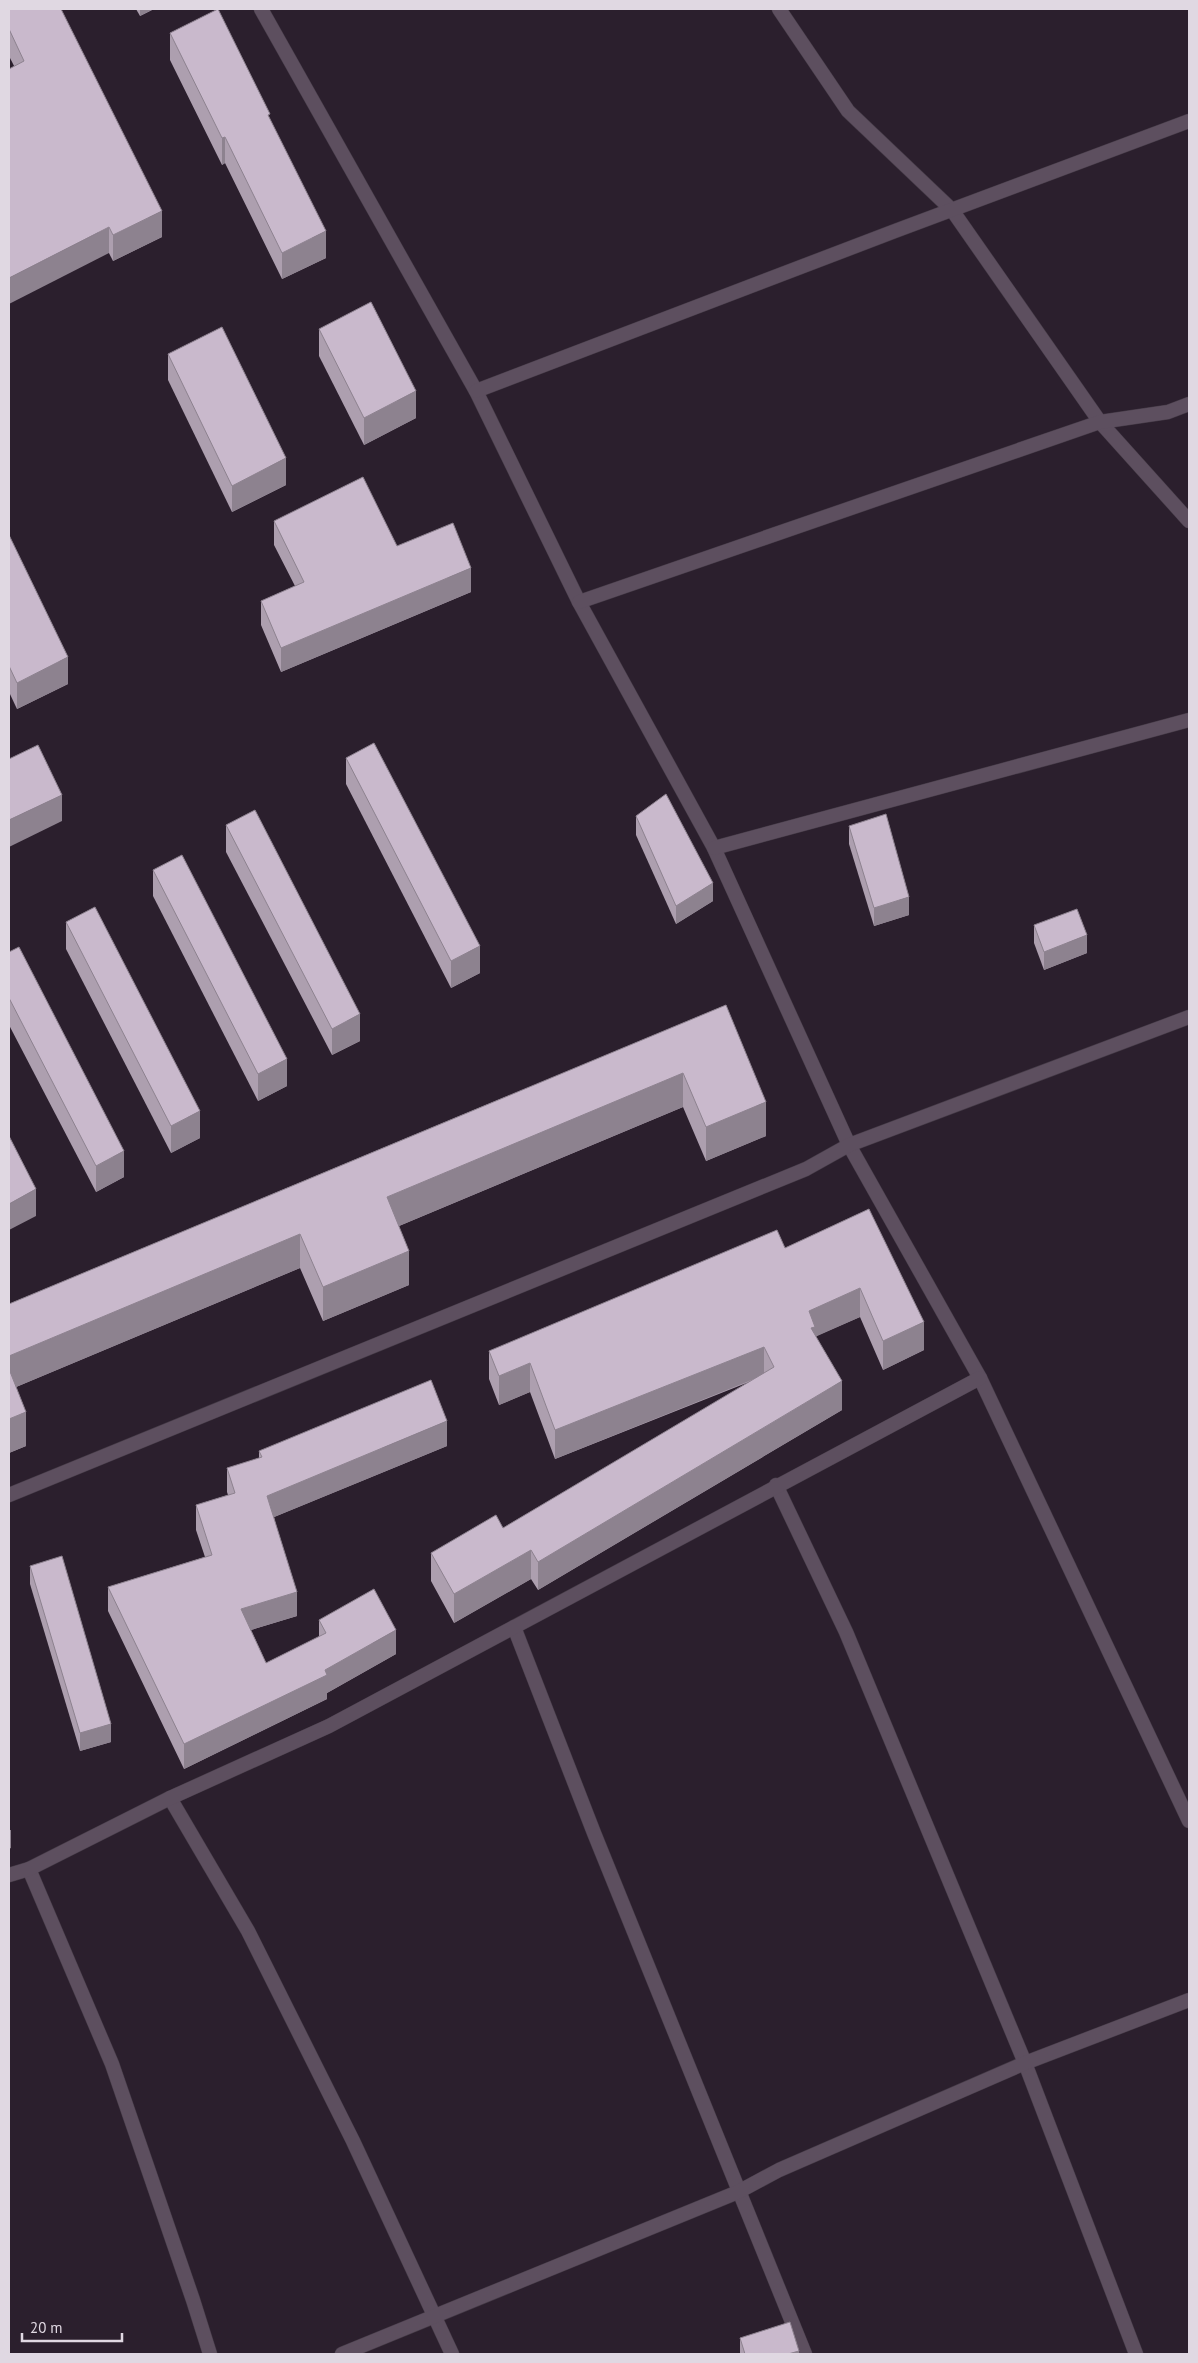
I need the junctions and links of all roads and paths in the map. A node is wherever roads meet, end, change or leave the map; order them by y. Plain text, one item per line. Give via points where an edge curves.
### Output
1 (260, 9) edge
2 (779, 9) edge
3 (1189, 121) edge
4 (952, 210) junction
5 (476, 391) junction
6 (1189, 404) edge
7 (1100, 422) junction
8 (1189, 520) edge
9 (579, 602) junction
10 (1189, 720) edge
11 (714, 848) junction
12 (1189, 1017) edge
13 (849, 1145) junction
14 (980, 1378) junction
15 (776, 1485) junction
16 (9, 1495) edge
17 (514, 1627) junction
18 (170, 1798) junction
19 (1189, 1821) edge
20 (29, 1869) junction
21 (9, 1875) edge
22 (1189, 2000) edge
23 (1024, 2063) junction
24 (738, 2192) junction
25 (433, 2316) junction
26 (210, 2354) edge
27 (342, 2354) edge
28 (452, 2354) edge
29 (805, 2354) edge
30 (1136, 2354) edge

1 - 5 street
2 - 4 street via 848,111
3 - 4 street
4 - 5 street
4 - 7 street
5 - 9 street
6 - 7 street via 1168,412
7 - 8 street
7 - 9 street
9 - 11 street
10 - 11 street
11 - 13 street
12 - 13 street
13 - 14 street
13 - 16 street via 806,1169
14 - 15 street
14 - 19 street
15 - 17 street
15 - 23 street via 846,1632
17 - 18 street via 329,1726
17 - 24 street
18 - 20 street
18 - 25 street via 248,1931 353,2141
20 - 21 street
20 - 26 street via 112,2064
22 - 23 street
23 - 24 street via 779,2170
23 - 30 street
24 - 25 street
24 - 29 street
25 - 27 street
25 - 28 street

